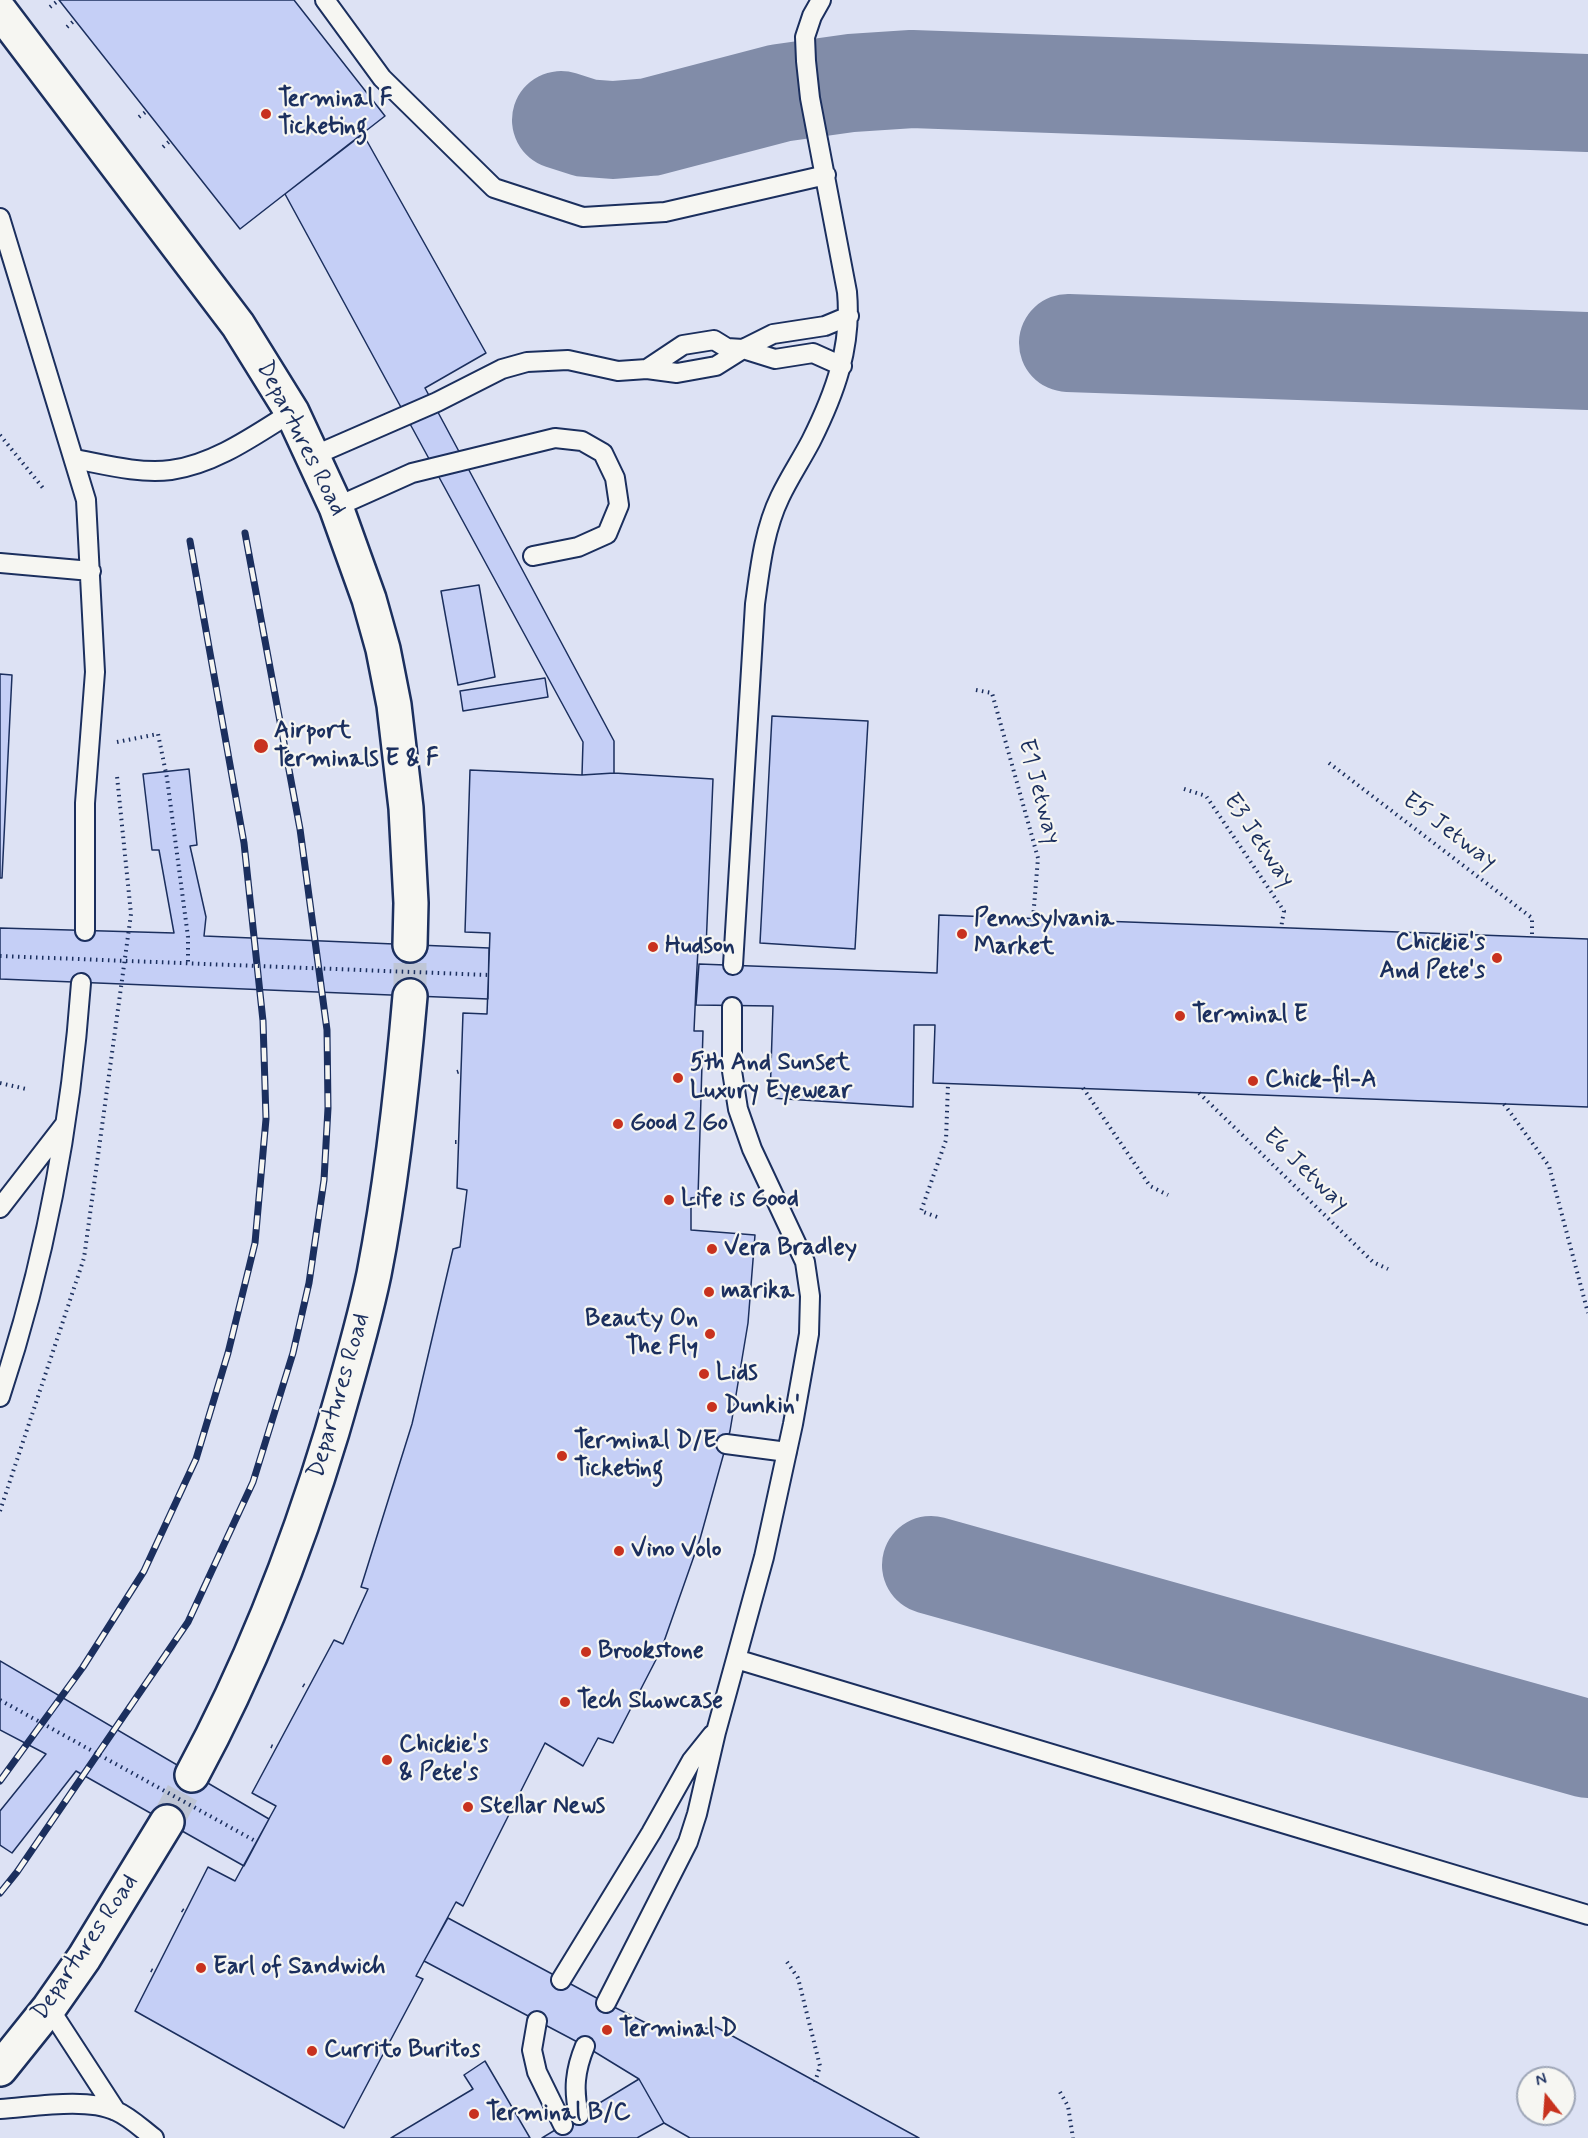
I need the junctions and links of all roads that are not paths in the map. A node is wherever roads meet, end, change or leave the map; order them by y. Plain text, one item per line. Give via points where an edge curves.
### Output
1 (325, 0) edge
2 (821, 0) edge
3 (0, 11) edge
4 (826, 175) junction
5 (0, 218) edge
6 (849, 316) junction
7 (743, 349) junction
8 (842, 366) junction
9 (647, 369) junction
10 (292, 412) junction
11 (313, 456) junction
12 (75, 459) junction
13 (336, 507) junction
14 (533, 556) dead end
15 (0, 563) edge
16 (91, 571) junction
17 (85, 930) dead end
18 (410, 945) tunnel mouth
19 (733, 965) dead end
20 (81, 983) dead end
21 (410, 996) tunnel mouth
22 (732, 1006) dead end
23 (67, 1122) junction
24 (0, 1208) edge
25 (0, 1397) edge
26 (726, 1444) dead end
27 (787, 1452) junction
28 (736, 1659) junction
29 (716, 1731) junction
30 (192, 1775) tunnel mouth
31 (167, 1822) tunnel mouth
32 (1588, 1915) edge
33 (561, 1980) dead end
34 (606, 2004) dead end
35 (49, 2008) junction
36 (537, 2021) dead end
37 (585, 2046) dead end
38 (0, 2069) edge
39 (0, 2109) edge
40 (116, 2111) junction
41 (579, 2115) dead end
42 (563, 2125) dead end
43 (154, 2138) edge

1 - 4 lane via 382,78 494,188 583,217 665,212
2 - 4 lane via 805,38 810,98
3 - 10 street, Departures Road via 238,325
4 - 6 lane
5 - 12 lane
6 - 7 lane via 825,326 773,334
6 - 8 lane
7 - 8 lane via 775,359 813,353
7 - 9 lane via 716,366 677,373
7 - 9 lane via 727,348 714,340 683,345
8 - 19 lane via 822,418 779,498 761,558
9 - 11 lane via 618,371 568,360 527,362 502,369
10 - 11 street, Departures Road
10 - 12 lane via 246,441 186,467 135,470
11 - 13 street, Departures Road
12 - 16 lane via 86,500
13 - 14 lane via 412,473 555,438 582,441 603,453 615,478 619,505 607,534 578,547
13 - 18 street, Departures Road via 369,599 394,705 406,808
15 - 16 lane
16 - 17 lane via 94,672 85,803
20 - 23 lane
21 - 30 street, Departures Road via 386,1204 373,1276 346,1381 316,1482 274,1600 219,1725
22 - 27 lane via 732,1071 738,1109 752,1149 806,1262 809,1334
23 - 24 lane
23 - 25 lane via 36,1274
26 - 27 lane
27 - 28 lane
28 - 29 lane
28 - 32 lane
29 - 33 lane via 692,1760
29 - 34 lane via 688,1842
31 - 35 street, Departures Road via 106,1924
35 - 38 street, Departures Road
35 - 40 lane
36 - 42 lane via 532,2050 537,2072
37 - 41 lane via 575,2079
39 - 40 lane via 87,2105
40 - 43 lane

